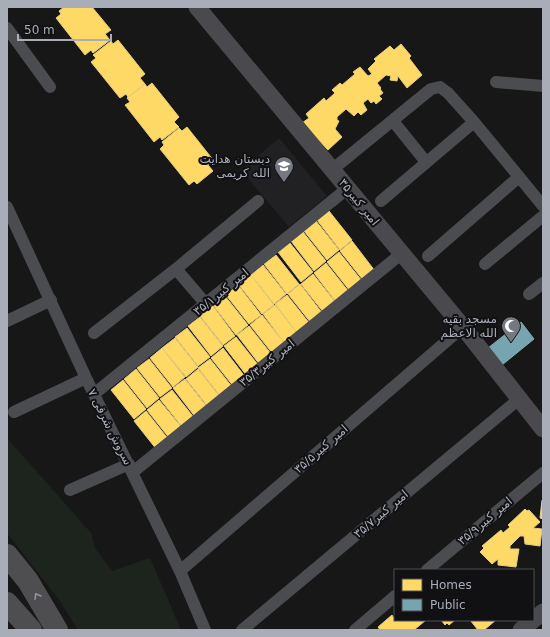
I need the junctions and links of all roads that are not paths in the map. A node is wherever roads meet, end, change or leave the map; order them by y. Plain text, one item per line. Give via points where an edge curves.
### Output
1 (197, 7) edge
2 (7, 28) edge
3 (496, 82) dead end
4 (543, 86) edge
5 (50, 87) dead end
6 (392, 121) junction
7 (474, 122) junction
8 (426, 162) junction
9 (333, 169) junction
10 (519, 177) junction
11 (348, 188) junction
12 (258, 201) dead end
13 (381, 201) dead end
14 (543, 206) edge
15 (7, 207) edge
16 (543, 216) edge
17 (11, 225) edge
18 (401, 254) junction
19 (428, 256) dead end
20 (485, 264) dead end
21 (176, 269) junction
22 (543, 283) edge
23 (529, 294) dead end
24 (51, 300) junction
25 (206, 304) junction
26 (7, 321) edge
27 (463, 327) junction
28 (94, 333) dead end
29 (86, 378) junction
30 (94, 394) junction
31 (519, 399) junction
32 (14, 412) dead end
33 (543, 429) edge
34 (131, 468) junction
35 (543, 473) edge
36 (70, 490) dead end
37 (7, 555) edge
38 (427, 569) edge
39 (180, 571) junction
40 (394, 597) edge
41 (7, 603) edge
42 (543, 612) edge
43 (534, 619) edge
44 (532, 621) edge
45 (31, 630) edge
46 (57, 630) edge
47 (205, 630) edge
48 (242, 630) edge
49 (355, 630) edge
50 (521, 630) edge

1 - 9 street, امیر کبیر۳۵
2 - 5 street
3 - 4 street
6 - 7 street via 431,89 440,87
6 - 8 street
6 - 9 street
7 - 8 street
7 - 10 street
8 - 13 street
9 - 11 street, امیر کبیر۳۵
10 - 14 street
10 - 19 street
11 - 18 street, امیر کبیر۳۵
11 - 25 street, امیر کبیر۳۵/۱
12 - 21 street
15 - 17 street, سروش شرقی ۷
16 - 20 street
17 - 24 street, سروش شرقی ۷
18 - 27 street, امیر کبیر۳۵
18 - 34 street, امیر کبیر۳۵/۳
21 - 25 street
21 - 28 street
22 - 23 street
24 - 26 street
24 - 29 street, سروش شرقی ۷
25 - 30 street, امیر کبیر۳۵/۱
27 - 31 street, امیر کبیر۳۵
27 - 39 street, امیر کبیر۳۵/۵
29 - 30 street, سروش شرقی ۷
29 - 32 street
30 - 34 street, سروش شرقی ۷
31 - 33 street, امیر کبیر۳۵
31 - 48 street, امیر کبیر۳۵/۷
34 - 36 street, امیر کبیر۳۵/۳
34 - 39 street, سروش شرقی ۷
35 - 38 street, امیر کبیر۳۵/۹
46 -> 37 highway via 28,581
39 - 47 street, سروش شرقی ۷
40 - 49 street
41 - 45 highway
42 - 43 street
44 - 50 street

